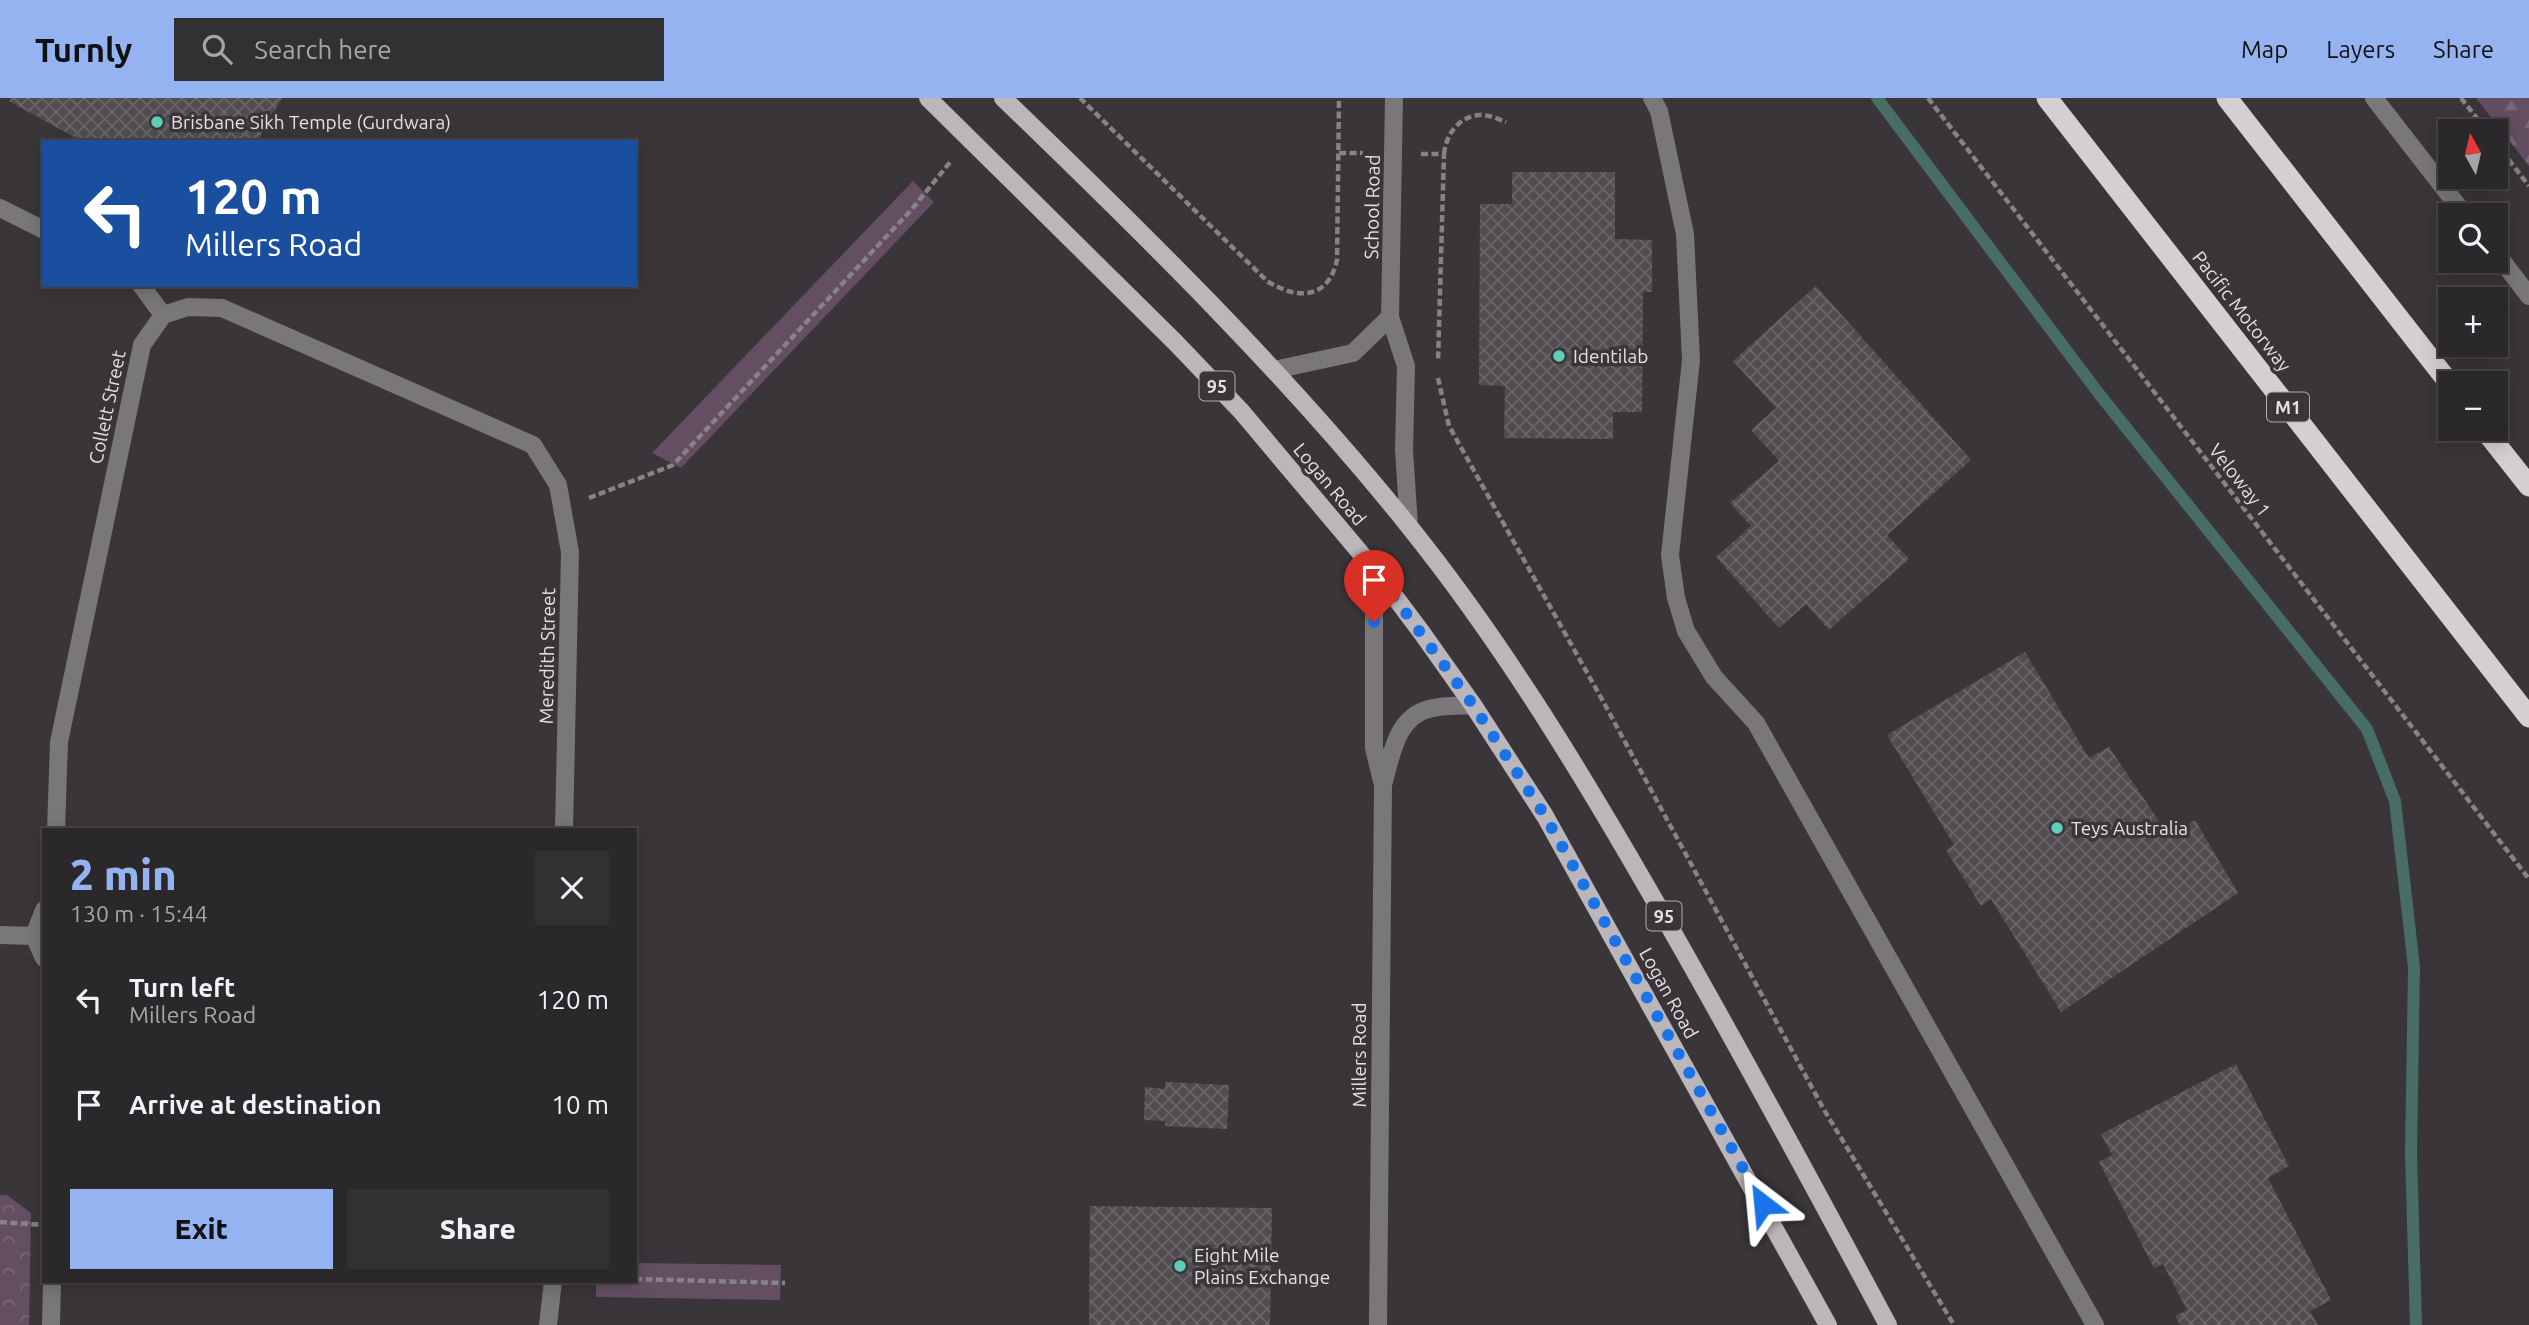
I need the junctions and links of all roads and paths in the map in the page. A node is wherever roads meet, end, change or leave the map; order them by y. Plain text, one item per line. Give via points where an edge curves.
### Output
1 (928, 98) edge
2 (1003, 98) edge
3 (1080, 98) edge
4 (1339, 98) edge
5 (1394, 98) edge
6 (1652, 98) edge
7 (1928, 98) edge
8 (2047, 98) edge
9 (2227, 98) edge
10 (2374, 98) edge
11 (2461, 98) edge
12 (2478, 119) edge
13 (1506, 122) dead end
14 (969, 137) junction
15 (1339, 153) junction
16 (1355, 153) dead end
17 (1429, 154) dead end
18 (1444, 154) junction
19 (2508, 159) edge
20 (2529, 186) edge
21 (2456, 203) edge
22 (0, 208) edge
23 (42, 229) edge
24 (2508, 269) edge
25 (142, 287) edge
26 (2529, 296) edge
27 (163, 316) junction
28 (1390, 317) junction
29 (1274, 370) junction
30 (2440, 371) edge
31 (2493, 441) edge
32 (2529, 486) edge
33 (562, 509) junction
34 (1409, 526) junction
35 (1374, 569) junction
36 (1473, 705) junction
37 (2529, 717) edge
38 (1382, 785) junction
39 (56, 828) edge
40 (564, 828) edge
41 (2529, 879) edge
42 (42, 915) edge
43 (0, 935) edge
44 (34, 936) junction
45 (42, 954) edge
46 (0, 1222) edge
47 (42, 1225) edge
48 (637, 1279) edge
49 (52, 1283) edge
50 (553, 1283) edge
51 (785, 1283) dead end
52 (51, 1325) edge
53 (548, 1325) edge
54 (1378, 1325) edge
55 (1828, 1325) edge
56 (1888, 1325) edge
57 (1954, 1325) edge
58 (2095, 1325) edge

1 - 14 main road, Logan Road / 95
2 - 29 main road, Logan Road / 95
3 - 15 path via 1283,292 1317,291 1334,272
4 - 15 path
5 - 28 street, School Road
6 - 58 street via 1659,111 1685,234 1691,360 1670,555 1686,631 1714,677 1756,723
7 - 41 path, Veloway 1
8 - 37 highway, Pacific Motorway / M1
9 - 30 highway
10 - 21 street
11 - 12 path
13 - 18 path via 1480,115 1467,118 1448,135
14 - 33 path via 912,209 673,464
14 - 35 main road, Logan Road / 95 via 1231,401
15 - 16 path
17 - 18 path
18 - 57 path via 1437,376 1449,426 1823,1108
19 - 20 path
22 - 23 street
24 - 26 street
25 - 27 street
27 - 33 street, Meredith Street via 188,307 222,308 533,445 558,485
27 - 39 street, Collett Street via 142,345 75,658 59,742
28 - 29 street via 1353,353
28 - 34 street, School Road via 1406,366 1404,450
29 - 34 main road, Logan Road / 95
31 - 32 highway
33 - 40 street, Meredith Street via 570,552
34 - 56 main road, Logan Road / 95 via 1472,611 1594,796
35 - 36 main road, Logan Road / 95
35 - 38 street, Millers Road via 1374,748
36 - 38 street, Millers Road via 1428,709 1404,724
36 - 55 main road, Logan Road / 95 via 1545,816
38 - 54 street, Millers Road
42 - 44 street
43 - 44 street
44 - 45 street
46 - 47 path
48 - 51 path
49 - 52 street
50 - 53 street

